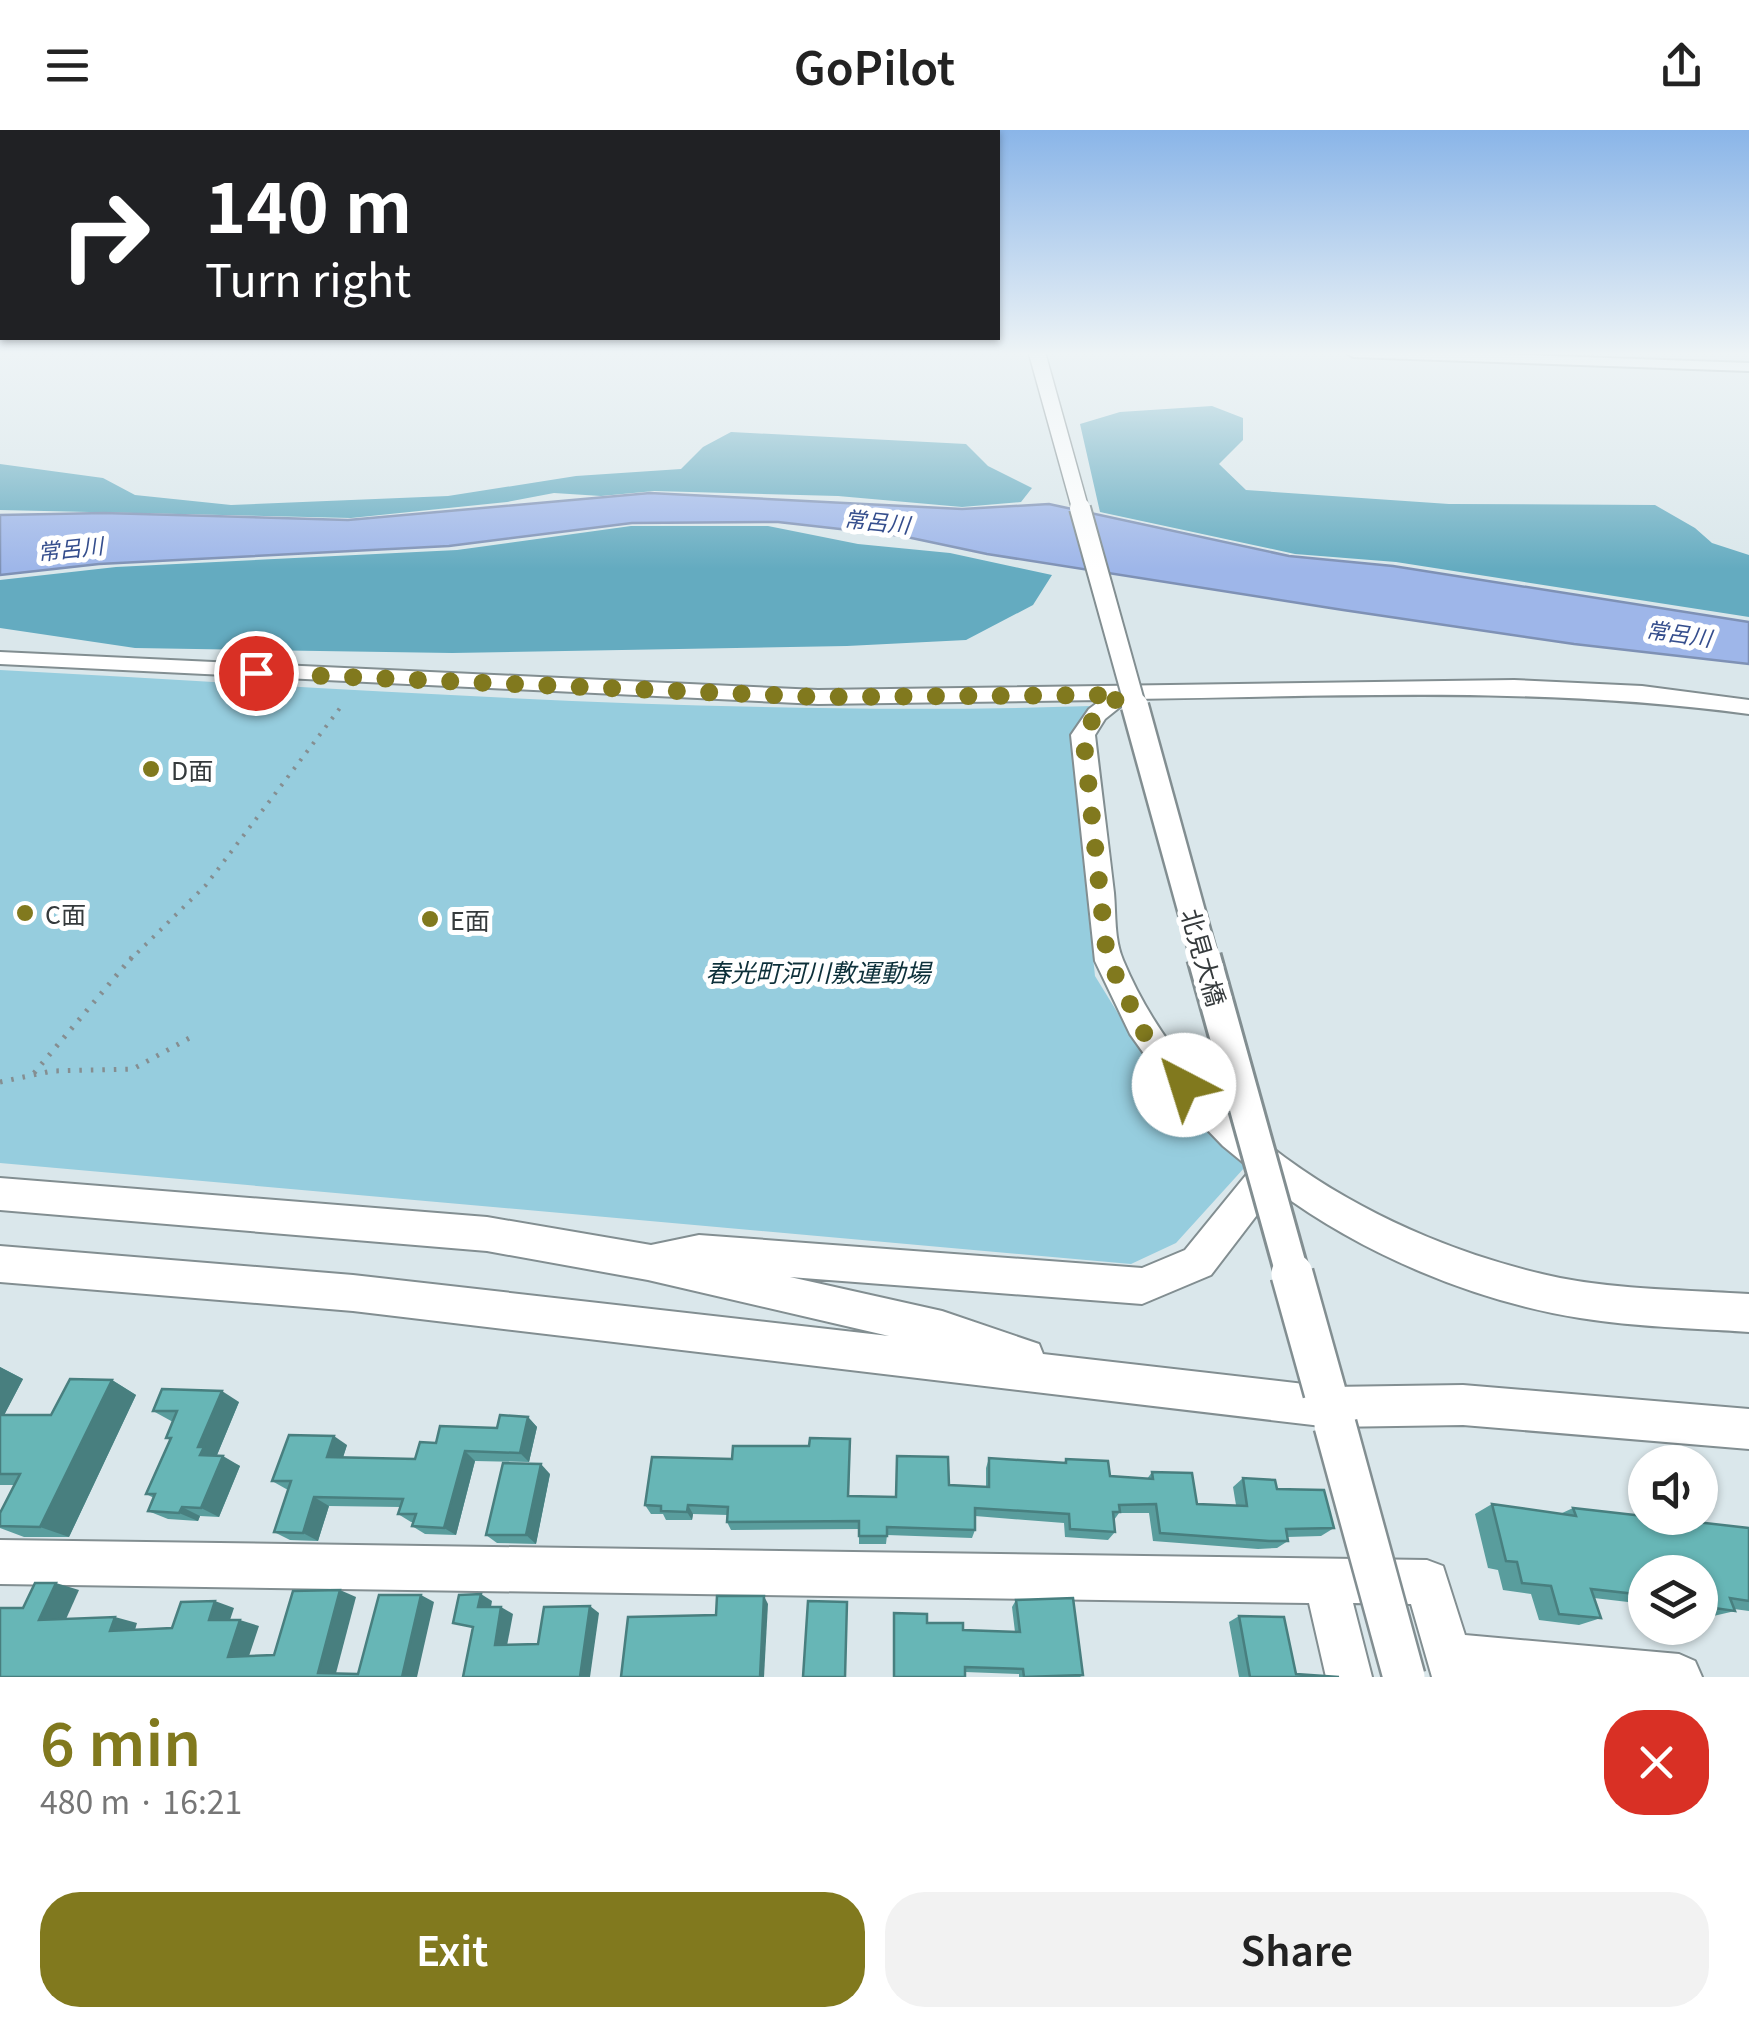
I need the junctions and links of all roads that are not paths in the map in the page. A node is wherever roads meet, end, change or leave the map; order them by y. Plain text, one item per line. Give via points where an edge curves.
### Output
1 (1057, 425) edge
2 (0, 658) edge
3 (1122, 695) junction
4 (1749, 707) edge
5 (1273, 1167) junction
6 (0, 1194) edge
7 (648, 1262) junction
8 (0, 1264) edge
9 (1749, 1313) edge
10 (1078, 1376) junction
11 (1330, 1408) junction
12 (1749, 1429) edge
13 (0, 1562) edge
14 (1326, 1581) junction
15 (1451, 1666) edge
16 (1349, 1677) edge
17 (1404, 1677) edge
18 (1679, 1677) edge

1 - 11 street, 北見大橋, bridge
2 - 3 street via 818,697
3 - 4 street via 1514,686
3 - 5 street via 1083,734 1107,957 1149,1043 1202,1106
5 - 7 street via 1198,1263 1142,1286 698,1252
5 - 9 street via 1370,1226 1462,1270 1562,1297
6 - 7 street via 487,1234
7 - 10 street via 942,1330
8 - 10 street via 353,1293
10 - 11 street
11 - 12 street via 1463,1405
11 - 17 street, 北見大橋, bridge
13 - 14 street
14 - 15 street via 1427,1582
14 - 16 street
15 - 18 street

